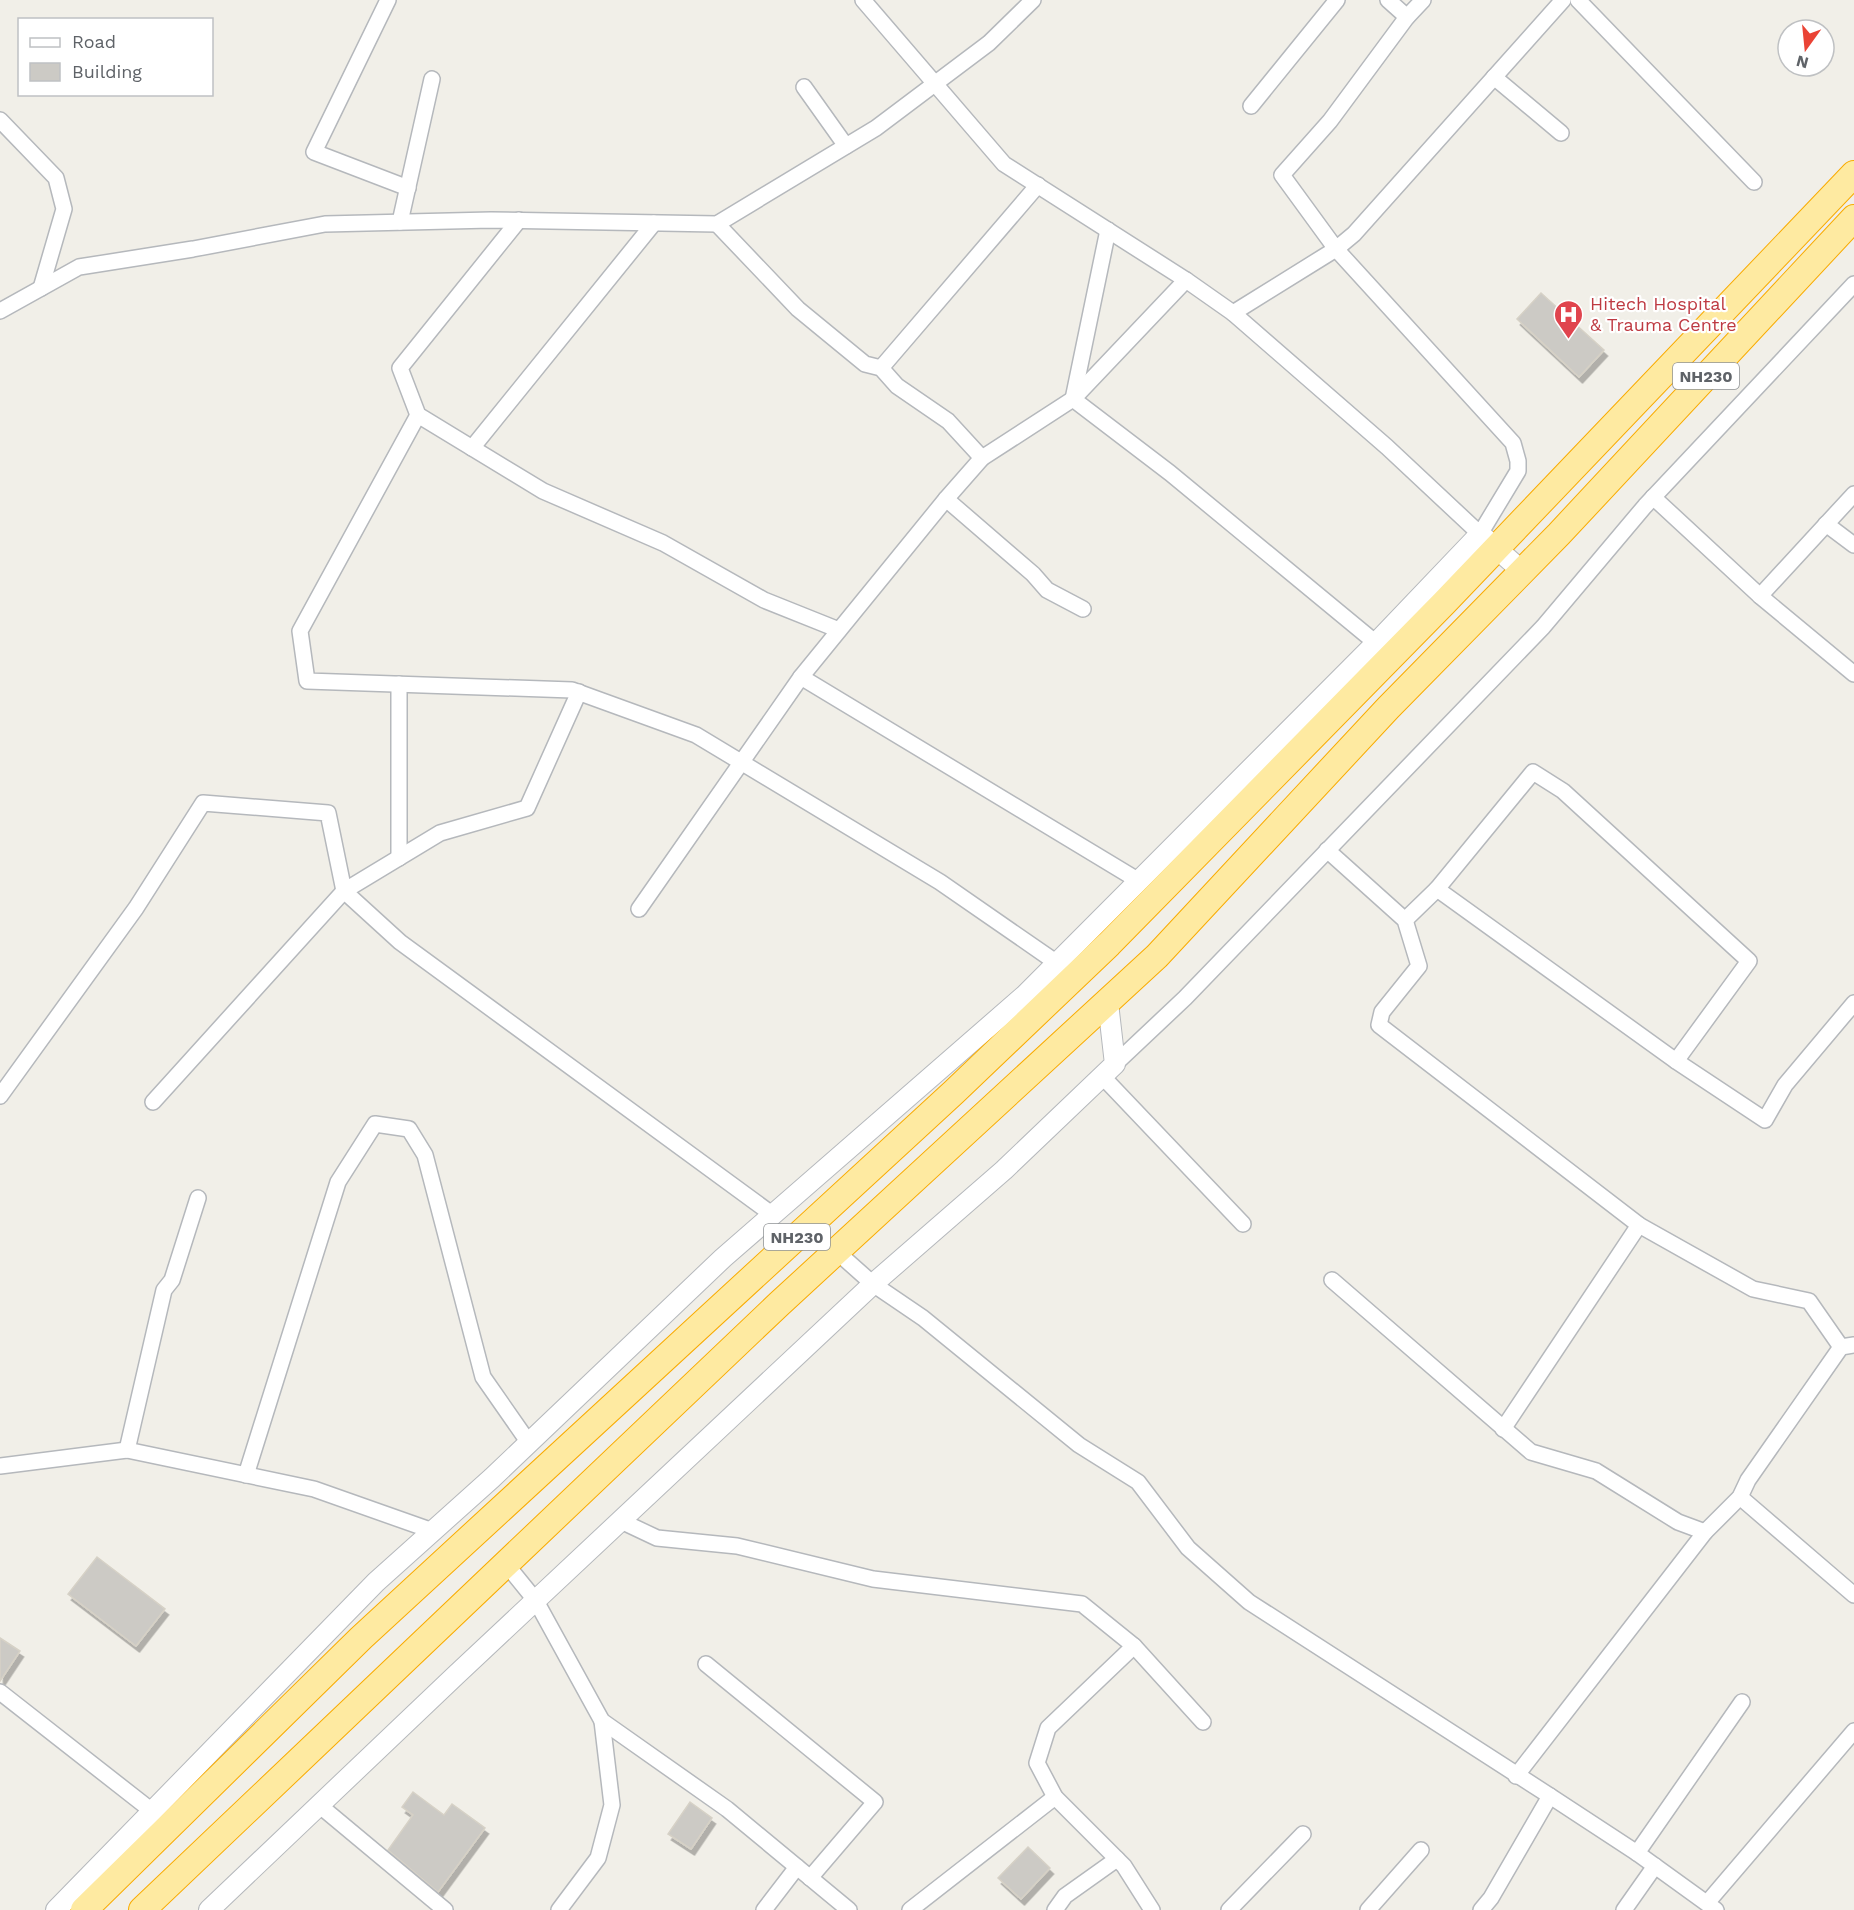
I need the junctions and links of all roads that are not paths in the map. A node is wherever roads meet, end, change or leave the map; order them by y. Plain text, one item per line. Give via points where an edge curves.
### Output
1 (388, 0) edge
2 (863, 0) edge
3 (1033, 0) edge
4 (1337, 0) edge
5 (1388, 0) edge
6 (1423, 0) edge
7 (1563, 0) edge
8 (1578, 0) edge
9 (1407, 17) junction
10 (1494, 78) junction
11 (432, 80) dead end
12 (936, 82) junction
13 (804, 87) dead end
14 (1251, 106) dead end
15 (0, 120) edge
16 (1561, 133) dead end
17 (846, 146) junction
18 (1854, 174) edge
19 (1754, 182) dead end
20 (1038, 185) junction
21 (408, 188) junction
22 (1854, 218) edge
23 (519, 220) junction
24 (400, 222) junction
25 (654, 223) junction
26 (717, 224) junction
27 (1108, 230) junction
28 (1336, 249) junction
29 (1186, 280) junction
30 (1854, 284) edge
31 (41, 288) junction
32 (0, 311) edge
33 (1233, 314) junction
34 (881, 368) junction
35 (1072, 399) junction
36 (418, 415) junction
37 (472, 448) junction
38 (982, 458) junction
39 (1854, 494) edge
40 (1653, 497) junction
41 (946, 499) junction
42 (1826, 524) junction
43 (1488, 541) junction
44 (1854, 546) edge
45 (1522, 571) junction
46 (1760, 596) junction
47 (1083, 609) dead end
48 (839, 630) junction
49 (1376, 643) junction
50 (1854, 674) edge
51 (801, 677) junction
52 (399, 684) junction
53 (579, 692) junction
54 (741, 762) junction
55 (1327, 850) junction
56 (399, 858) junction
57 (1139, 881) junction
58 (1437, 889) junction
59 (344, 891) junction
60 (639, 909) dead end
61 (1405, 920) junction
62 (1057, 963) junction
63 (1038, 998) junction
64 (1854, 1002) edge
65 (1108, 1003) junction
66 (1676, 1061) junction
67 (1109, 1070) junction
68 (0, 1096) edge
69 (153, 1102) dead end
70 (198, 1198) dead end
71 (773, 1215) junction
72 (1243, 1224) dead end
73 (1639, 1225) junction
74 (836, 1251) junction
75 (1332, 1280) dead end
76 (873, 1284) junction
77 (1848, 1346) edge
78 (1503, 1429) junction
79 (529, 1443) junction
80 (127, 1450) junction
81 (0, 1466) edge
82 (246, 1475) junction
83 (492, 1478) junction
84 (1740, 1497) junction
85 (500, 1511) junction
86 (621, 1521) junction
87 (433, 1531) junction
88 (1705, 1532) junction
89 (506, 1564) junction
90 (1854, 1595) edge
91 (536, 1601) junction
92 (1134, 1646) junction
93 (706, 1664) dead end
94 (0, 1692) edge
95 (1742, 1702) dead end
96 (602, 1721) junction
97 (1203, 1722) dead end
98 (1854, 1731) edge
99 (1516, 1776) junction
100 (1550, 1796) junction
101 (1055, 1797) junction
102 (319, 1805) junction
103 (152, 1811) junction
104 (1304, 1834) dead end
105 (1421, 1850) dead end
106 (1637, 1853) junction
107 (1117, 1859) junction
108 (1655, 1866) junction
109 (797, 1867) junction
110 (810, 1878) junction
111 (1712, 1906) edge
112 (57, 1910) edge
113 (84, 1910) edge
114 (142, 1910) edge
115 (209, 1910) edge
116 (446, 1910) edge
117 (559, 1910) edge
118 (764, 1910) edge
119 (849, 1910) edge
120 (910, 1910) edge
121 (1055, 1910) edge
122 (1152, 1910) edge
123 (1229, 1910) edge
124 (1368, 1910) edge
125 (1481, 1910) edge
126 (1624, 1910) edge

1 - 21 street via 314,152
2 - 12 street
3 - 12 street via 989,43
4 - 14 street
5 - 9 street
6 - 9 street
7 - 10 street
8 - 19 street
9 - 28 street via 1330,121 1282,175
10 - 16 street
10 - 28 street via 1354,234
11 - 21 street
12 - 17 street
12 - 20 street via 1004,164
13 - 17 street
15 - 31 street via 56,178 64,209
17 - 26 street
18 - 43 highway, NH230 via 1536,506
20 - 27 street
20 - 34 street
21 - 24 street
22 - 45 highway, NH230
23 - 24 street
23 - 25 street
23 - 36 street via 400,368
24 - 31 street via 325,224 79,267
25 - 26 street
25 - 37 street
26 - 34 street via 798,309 865,364
27 - 29 street
27 - 35 street
28 - 33 street
28 - 43 street via 1513,443 1518,471
29 - 33 street
29 - 35 street
30 - 40 street
31 - 32 street
33 - 43 street via 1387,447
34 - 38 street via 897,386 948,421
35 - 38 street
35 - 49 street via 1170,473
36 - 37 street
36 - 52 street via 300,631 307,681
37 - 48 street via 543,491 663,543 764,600
38 - 41 street
39 - 42 street
40 - 46 street
40 - 55 street via 1543,627
41 - 47 street via 1047,590
41 - 48 street
42 - 44 street
42 - 46 street
43 - 45 street
43 - 49 street
43 - 63 highway, NH230 via 1110,944
45 - 65 highway, NH230
46 - 50 street
48 - 51 street
49 - 57 street
51 - 54 street
51 - 57 street
52 - 53 street
52 - 56 street
53 - 54 street via 696,735
53 - 56 street via 527,808 440,833
54 - 60 street
54 - 62 street via 940,882
55 - 61 street
55 - 67 street via 1185,998
56 - 59 street
57 - 62 street
58 - 61 street
58 - 66 street
58 - 66 street via 1533,772 1563,791 1749,961
59 - 68 street via 328,813 203,803 136,908
59 - 69 street
59 - 71 street via 400,942
61 - 73 street via 1419,966 1382,1012 1379,1025
62 - 63 street
63 - 71 street
63 - 85 highway, NH230 via 954,1092
64 - 66 street via 1785,1085 1765,1120
65 - 67 street
65 - 74 highway, NH230
67 - 72 street
67 - 76 street via 1004,1170
70 - 80 street via 172,1280 165,1290
71 - 79 street
73 - 77 street via 1753,1289 1809,1301
73 - 78 street
74 - 76 street
74 - 89 highway, NH230
75 - 78 street
76 - 86 street
76 - 99 street via 923,1318 1079,1445 1138,1482 1188,1548 1249,1602
77 - 84 street via 1748,1480
78 - 88 street via 1531,1452 1596,1472 1678,1522
79 - 82 street via 483,1377 425,1155 409,1128 375,1124 338,1182
79 - 83 street
80 - 81 street
80 - 82 street
82 - 87 street via 314,1489
83 - 85 street
83 - 87 street
84 - 88 street
84 - 90 street
85 - 113 highway, NH230 via 361,1638
86 - 91 street
86 - 92 street via 657,1538 737,1546 873,1579 1082,1604
87 - 103 street via 376,1582
88 - 99 street
89 - 91 street
89 - 114 highway, NH230
91 - 96 street
91 - 102 street
92 - 97 street
92 - 101 street via 1048,1728 1037,1763
93 - 110 street via 875,1802
94 - 103 street
95 - 106 street
96 - 109 street via 727,1809
96 - 117 street via 612,1805 598,1858
98 - 111 street
99 - 100 street
100 - 106 street
100 - 125 street
101 - 107 street
101 - 120 street
102 - 115 street
102 - 116 street
103 - 112 street
104 - 123 street
105 - 124 street
106 - 108 street
107 - 121 street via 1065,1896
107 - 122 street
108 - 111 street
108 - 126 street
109 - 110 street
109 - 118 street
110 - 119 street

